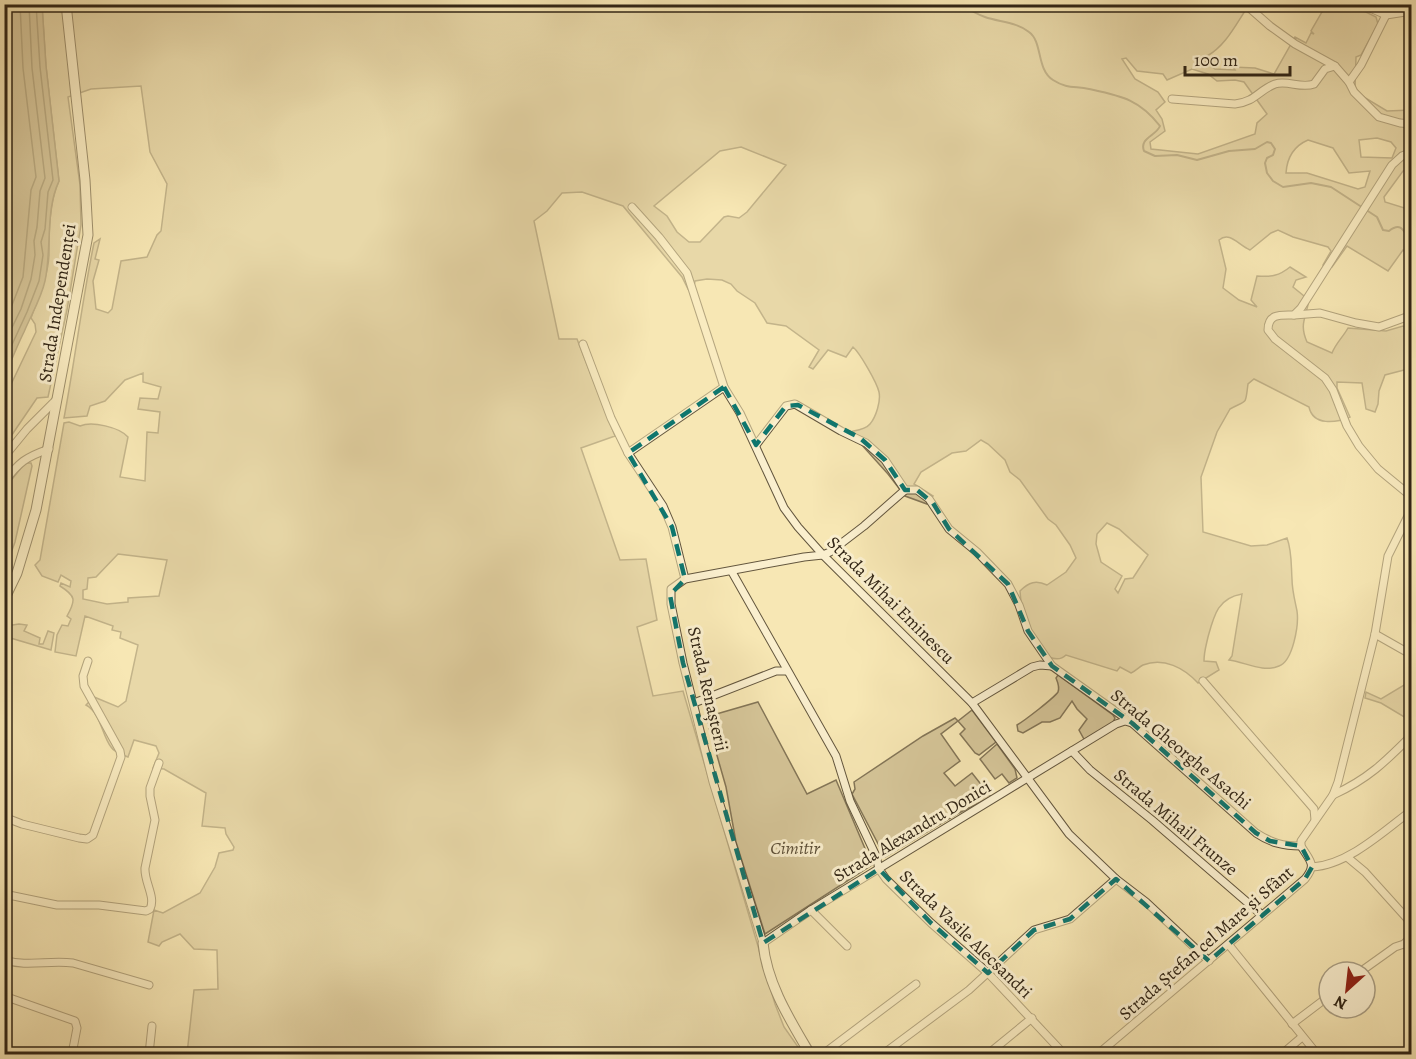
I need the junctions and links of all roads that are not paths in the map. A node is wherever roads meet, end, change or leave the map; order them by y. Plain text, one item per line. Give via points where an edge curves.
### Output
1 (66, 4) edge
2 (1245, 4) edge
3 (1361, 4) edge
4 (1412, 11) edge
5 (1386, 15) junction
6 (1335, 66) junction
7 (1349, 82) junction
8 (1172, 99) dead end
9 (1412, 124) edge
10 (1412, 152) edge
11 (632, 207) dead end
12 (1294, 315) junction
13 (1412, 315) edge
14 (583, 344) dead end
15 (724, 387) junction
16 (58, 398) junction
17 (756, 445) junction
18 (49, 449) junction
19 (628, 453) junction
20 (4, 457) edge
21 (4, 482) edge
22 (905, 490) junction
23 (1412, 498) edge
24 (1412, 508) edge
25 (812, 543) junction
26 (823, 555) junction
27 (804, 557) junction
28 (732, 572) junction
29 (685, 579) junction
30 (4, 600) edge
31 (1375, 634) junction
32 (1412, 655) edge
33 (88, 661) dead end
34 (1052, 666) junction
35 (786, 671) junction
36 (1203, 681) dead end
37 (694, 703) junction
38 (972, 703) junction
39 (1132, 723) junction
40 (1412, 735) edge
41 (1072, 752) junction
42 (159, 763) dead end
43 (1029, 778) junction
44 (1333, 795) junction
45 (1412, 810) edge
46 (4, 817) edge
47 (1315, 820) junction
48 (1301, 846) junction
49 (1347, 857) junction
50 (1312, 867) junction
51 (879, 868) junction
52 (1116, 879) junction
53 (4, 894) edge
54 (811, 910) junction
55 (1262, 915) junction
56 (1412, 924) edge
57 (1412, 936) edge
58 (763, 943) junction
59 (1229, 945) junction
60 (847, 946) dead end
61 (4, 960) edge
62 (1377, 960) edge
63 (1209, 961) junction
64 (988, 973) junction
65 (916, 984) dead end
66 (149, 985) dead end
67 (4, 996) edge
68 (1317, 1005) edge
69 (1032, 1018) junction
70 (1292, 1024) junction
71 (152, 1026) dead end
72 (1302, 1037) junction
73 (72, 1054) edge
74 (149, 1054) edge
75 (810, 1054) edge
76 (823, 1054) edge
77 (883, 1054) edge
78 (988, 1054) edge
79 (1064, 1054) edge
80 (1098, 1054) edge
81 (1282, 1054) edge
82 (1317, 1054) edge

1 - 16 main road, Strada Independenței via 88,223
2 - 6 street via 1295,44
3 - 5 street
4 - 5 street
5 - 7 street
6 - 7 street
6 - 8 street via 1324,69 1314,84 1272,85 1246,103
7 - 9 street via 1379,117
10 - 12 street via 1392,165
11 - 15 street, Strada Mihai Eminescu via 687,273
12 - 13 street via 1320,313 1379,327
12 - 23 street via 1272,317 1268,330 1325,378 1359,446 1378,470
14 - 19 street
15 - 17 street, Strada Mihai Eminescu
15 - 19 street
16 - 18 main road, Strada Independenței
16 - 20 street
17 - 22 street via 786,406 795,404 860,438 885,460
17 - 25 street, Strada Mihai Eminescu via 784,508
18 - 21 street via 17,464
18 - 30 main road, Strada Independenței via 27,544
19 - 29 street via 663,506
22 - 26 street
22 - 34 street, Strada Gheorghe Asachi via 917,490 929,498 949,528 1008,584 1028,631
24 - 31 street, Strada Ștefan cel Mare și Sfânt via 1388,556
25 - 26 street, Strada Mihai Eminescu
25 - 27 street
26 - 27 street
26 - 38 street, Strada Mihai Eminescu
27 - 28 street
28 - 29 street
28 - 35 street, Strada Vasile Alecsandri
29 - 37 street, Strada Renașterii via 671,589 670,595
31 - 32 street
31 - 44 street, Strada Ștefan cel Mare și Sfânt
33 - 46 street via 84,686 122,758 93,835 80,838
34 - 38 street via 1032,667
34 - 39 street, Strada Gheorghe Asachi
35 - 37 street via 776,671
35 - 51 street, Strada Vasile Alecsandri via 836,756 850,801
36 - 47 street via 1314,809
37 - 58 street, Strada Renașterii via 713,782
38 - 43 street, Strada Mihai Eminescu
39 - 41 street, Strada Alexandru Donici via 1116,724
39 - 48 street, Strada Gheorghe Asachi via 1256,832 1270,842
40 - 44 street via 1378,769
41 - 43 street, Strada Alexandru Donici
41 - 55 street, Strada Mihail Frunze
42 - 53 street via 150,788 155,820 145,868 152,900 150,909 57,905
43 - 51 street, Strada Alexandru Donici
43 - 52 street, Strada Mihai Eminescu via 1070,834
44 - 47 street, Strada Ștefan cel Mare și Sfânt
45 - 49 street
47 - 48 street, Strada Ștefan cel Mare și Sfânt
48 - 50 street, Strada Ștefan cel Mare și Sfânt
49 - 50 street via 1330,865
49 - 56 street
50 - 55 street, Strada Ștefan cel Mare și Sfânt via 1305,879
51 - 54 street, Strada Alexandru Donici
51 - 64 street, Strada Vasile Alecsandri via 931,923
52 - 63 street, Strada Mihai Eminescu
52 - 64 street via 1070,919 1034,930
54 - 58 street, Strada Alexandru Donici
54 - 60 street
55 - 59 street, Strada Ștefan cel Mare și Sfânt
57 - 62 street
58 - 75 main road, Strada Renașterii via 771,981
59 - 63 street, Strada Ștefan cel Mare și Sfânt
59 - 70 street
61 - 66 street via 73,963
63 - 80 street, Strada Ștefan cel Mare și Sfânt
64 - 69 street, Strada Vasile Alecsandri
64 - 77 street
65 - 76 street
67 - 73 street via 75,1021
68 - 70 street
69 - 78 street
69 - 79 street, Strada Vasile Alecsandri
70 - 72 street
71 - 74 street
72 - 81 street
72 - 82 street

